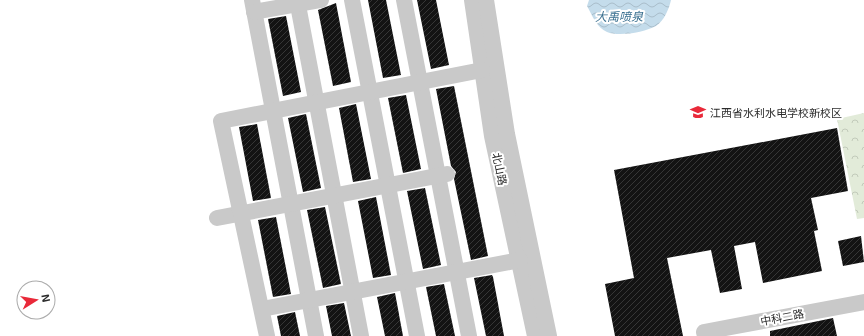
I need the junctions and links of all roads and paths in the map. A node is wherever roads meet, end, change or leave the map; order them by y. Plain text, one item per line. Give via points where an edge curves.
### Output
1 (321, 0) edge
2 (352, 0) edge
3 (404, 0) edge
4 (472, 0) edge
5 (486, 0) edge
6 (297, 2) edge
7 (253, 6) edge
8 (482, 70) junction
9 (420, 82) junction
10 (370, 92) junction
11 (316, 102) junction
12 (273, 110) junction
13 (442, 175) junction
14 (388, 186) junction
15 (334, 196) junction
16 (291, 204) junction
17 (241, 214) junction
18 (217, 218) dead end
19 (520, 260) junction
20 (457, 272) junction
21 (407, 282) junction
22 (353, 292) junction
23 (310, 300) junction
24 (864, 302) edge
25 (262, 309) junction
26 (267, 336) edge
27 (316, 336) edge
28 (361, 336) edge
29 (417, 336) edge
30 (469, 336) edge
31 (535, 336) edge
32 (549, 336) edge
33 (705, 336) edge

1 - 6 street
2 - 10 street
3 - 9 street
4 - 8 street, 北山路
5 - 32 street, 北山路 via 507,134
6 - 7 street
6 - 11 street
7 - 12 street
8 - 9 street
8 - 19 street, 北山路 via 492,136
9 - 10 street
9 - 13 street
10 - 11 street
10 - 14 street
11 - 12 street
11 - 15 street
12 - 16 street
12 - 17 street via 221,121
13 - 14 street
13 - 20 street
14 - 15 street
14 - 21 street
15 - 16 street
15 - 22 street
16 - 17 street
16 - 23 street
17 - 18 street
17 - 25 street
19 - 20 street
19 - 31 street, 北山路
20 - 21 street
20 - 30 street
21 - 22 street
21 - 29 street
22 - 23 street
22 - 28 street
23 - 25 street
23 - 27 street
24 - 33 street, 中科二路 via 704,332
25 - 26 street

